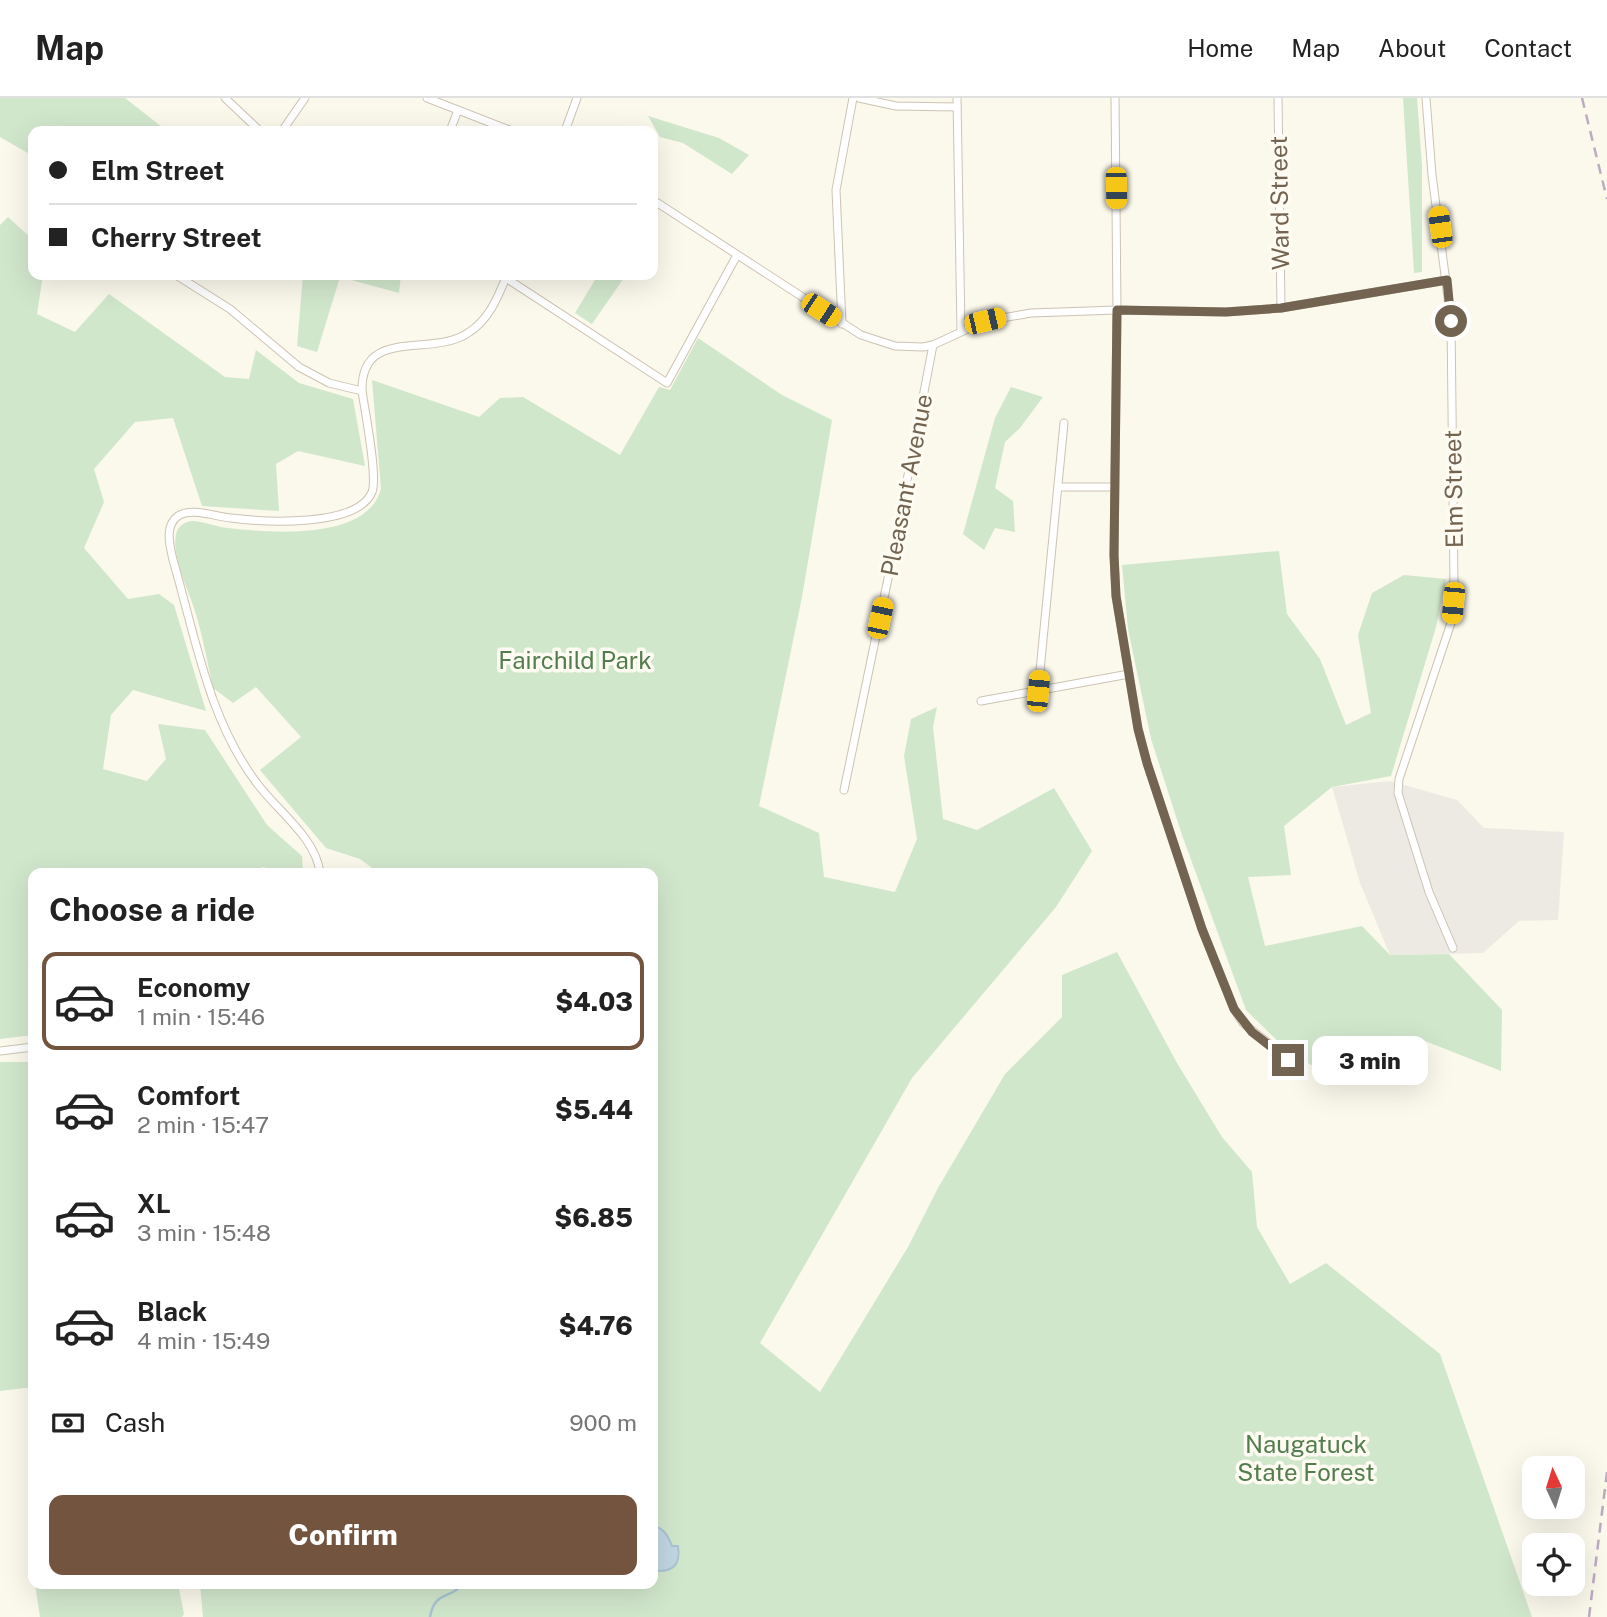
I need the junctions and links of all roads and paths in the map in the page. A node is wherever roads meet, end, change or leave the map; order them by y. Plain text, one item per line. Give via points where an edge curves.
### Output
1 (225, 98) edge
2 (305, 98) edge
3 (427, 98) edge
4 (578, 98) edge
5 (853, 98) edge
6 (859, 98) edge
7 (957, 98) edge
8 (1115, 98) edge
9 (1278, 98) edge
10 (1426, 98) edge
11 (957, 107) junction
12 (458, 110) junction
13 (255, 126) edge
14 (285, 126) edge
15 (452, 126) edge
16 (499, 126) edge
17 (567, 126) edge
18 (658, 203) edge
19 (737, 255) junction
20 (184, 280) edge
21 (505, 280) edge
22 (511, 280) edge
23 (1447, 280) junction
24 (1281, 308) junction
25 (1117, 310) junction
26 (842, 324) junction
27 (961, 331) junction
28 (933, 345) junction
29 (362, 391) junction
30 (1064, 423) dead end
31 (1059, 487) junction
32 (1113, 488) junction
33 (1129, 674) junction
34 (1038, 691) junction
35 (981, 701) dead end
36 (844, 790) dead end
37 (319, 868) edge
38 (1453, 948) dead end
39 (28, 1048) edge
40 (0, 1051) edge
41 (1297, 1066) dead end

1 - 13 street
2 - 14 street
3 - 12 street
4 - 17 street
5 - 26 street via 837,182
6 - 11 street via 896,106
7 - 11 street
8 - 25 street
9 - 24 street, Ward Street
10 - 23 street, Elm Street
11 - 27 street
12 - 15 street
12 - 16 street
18 - 19 street
19 - 22 street via 667,383
19 - 26 street
20 - 29 street via 230,309 299,367 329,383
21 - 29 street via 492,309 468,333 445,343 376,354 367,363
23 - 24 street
23 - 38 street, Elm Street via 1452,620 1398,793 1429,892
24 - 25 street
25 - 27 street via 1031,313 985,321
25 - 32 street
26 - 28 street via 895,346
27 - 28 street
28 - 36 street, Pleasant Avenue
29 - 37 street via 374,482 369,498 359,506 327,517 280,521 189,512 173,521 169,535 205,677 221,720 254,781 313,849
30 - 31 street
31 - 32 street
31 - 34 street
32 - 33 street via 1116,596
33 - 34 street
33 - 41 street via 1147,763 1234,1009 1252,1032
34 - 35 street
39 - 40 street

